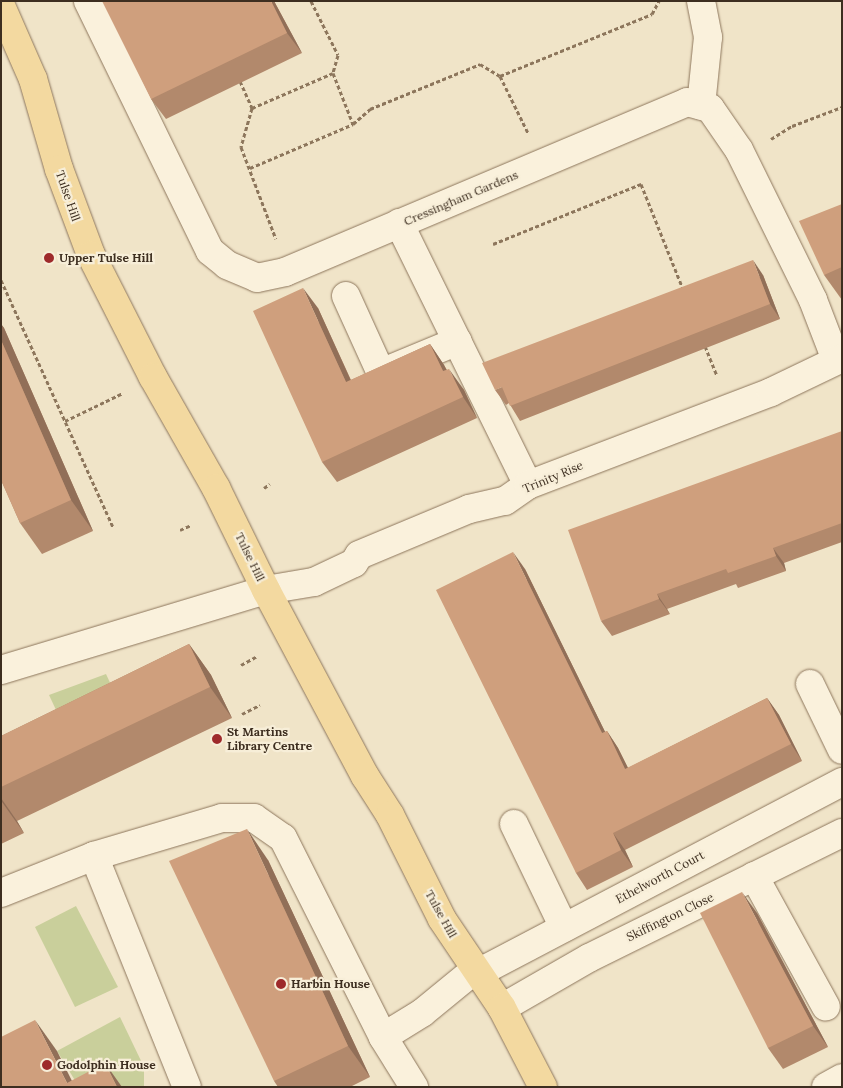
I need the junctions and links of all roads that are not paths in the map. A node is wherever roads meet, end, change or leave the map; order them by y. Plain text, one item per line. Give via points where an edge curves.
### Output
1 (88, 1) edge
2 (701, 1) edge
3 (1, 6) edge
4 (701, 106) junction
5 (399, 223) junction
6 (346, 296) dead end
7 (458, 341) junction
8 (839, 359) edge
9 (528, 485) junction
10 (266, 590) junction
11 (1, 670) edge
12 (810, 684) dead end
13 (842, 750) edge
14 (842, 782) edge
15 (514, 824) dead end
16 (842, 833) edge
17 (94, 856) junction
18 (754, 876) junction
19 (1, 893) edge
20 (564, 928) junction
21 (478, 970) junction
22 (826, 1007) dead end
23 (502, 1008) junction
24 (383, 1037) junction
25 (842, 1078) edge
26 (187, 1087) edge
27 (414, 1087) edge
28 (543, 1087) edge
29 (826, 1087) edge

1 - 5 street, Cressingham Gardens via 210,251 227,265 257,278 286,272
2 - 4 street via 708,37
3 - 10 main road, Tulse Hill via 33,79 59,169 83,236 153,377 216,488
4 - 5 street, Cressingham Gardens via 688,102
4 - 8 street via 710,108 739,150
5 - 7 street
6 - 7 street via 381,373
7 - 9 street
8 - 9 street, Trinity Rise via 731,408
9 - 10 street, Trinity Rise via 505,501 469,509 359,555 354,563 314,582
10 - 11 street
10 - 21 main road, Tulse Hill via 365,776 390,815 442,919
12 - 13 street
14 - 20 street, Ethelworth Court
15 - 20 street
16 - 18 street, Skiffington Close
17 - 19 street
17 - 24 street via 222,818 254,818 283,838
17 - 26 street
18 - 22 street
18 - 23 street, Skiffington Close via 589,958
20 - 21 street, Ethelworth Court
21 - 23 main road, Tulse Hill
21 - 24 street, Ethelworth Court via 422,1013
23 - 28 main road, Tulse Hill
24 - 27 street
25 - 29 street

